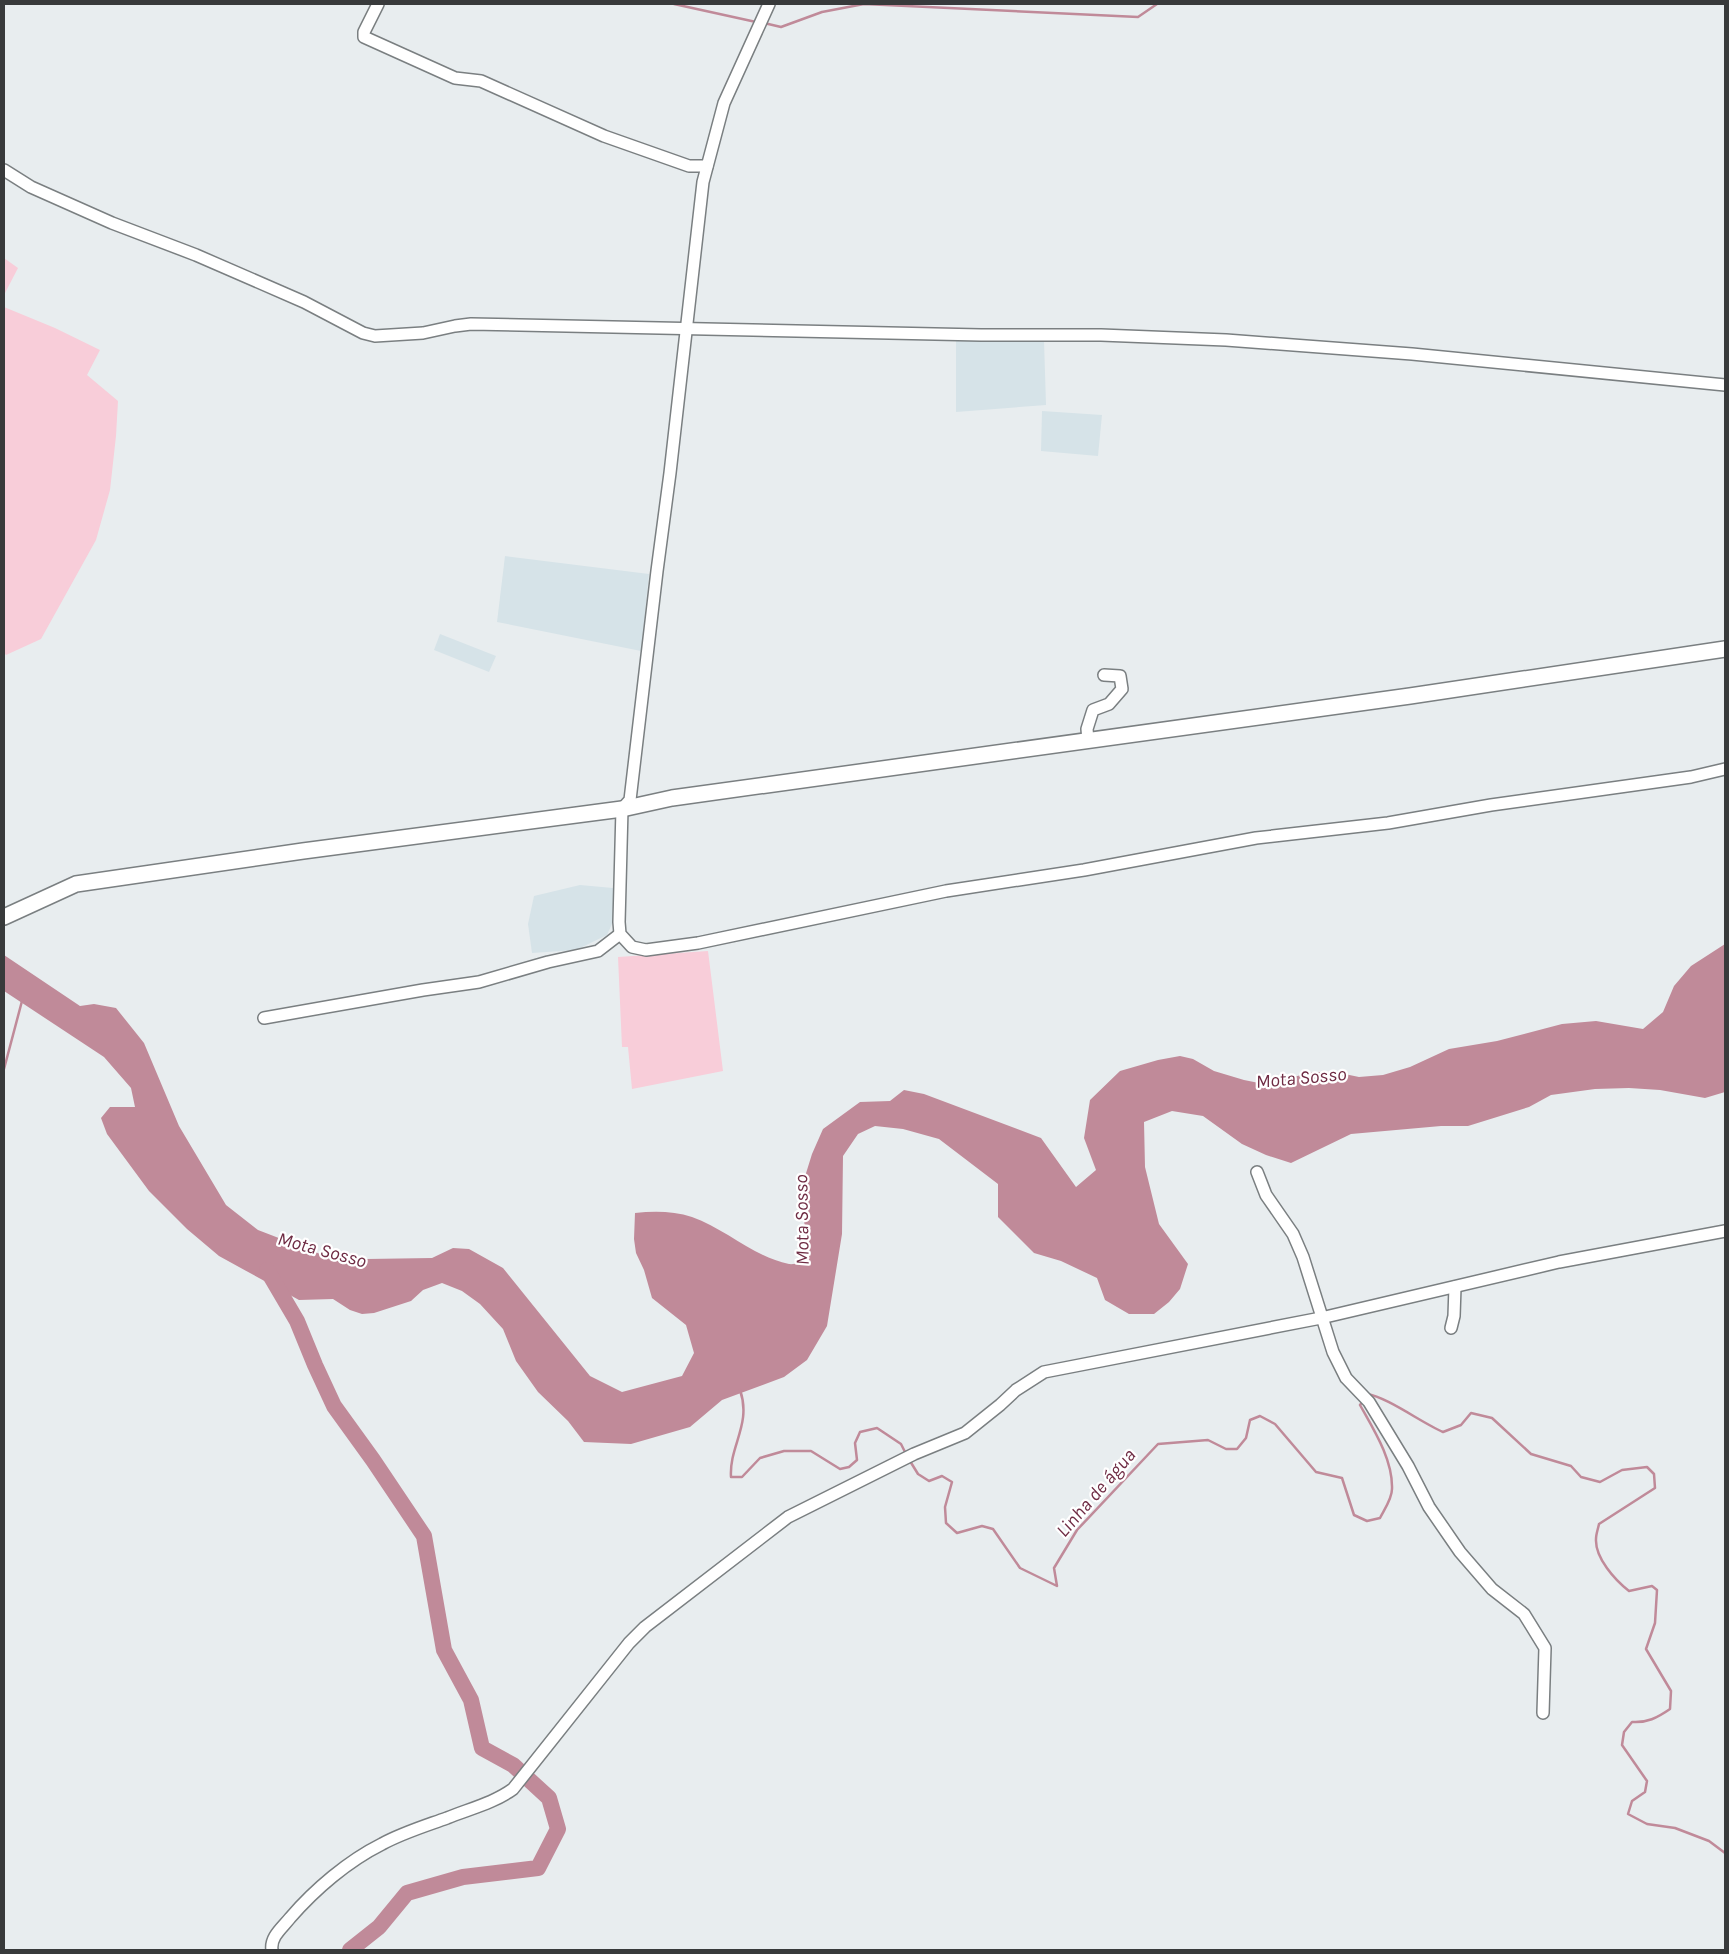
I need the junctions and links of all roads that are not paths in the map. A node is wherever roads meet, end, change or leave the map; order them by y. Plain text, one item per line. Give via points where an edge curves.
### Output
1 (378, 4) edge
2 (769, 4) edge
3 (707, 166) junction
4 (4, 170) edge
5 (687, 329) junction
6 (1725, 385) edge
7 (1725, 649) edge
8 (1104, 675) dead end
9 (1088, 740) junction
10 (1725, 769) edge
11 (622, 809) junction
12 (4, 917) edge
13 (620, 934) junction
14 (264, 1018) dead end
15 (1257, 1172) dead end
16 (1725, 1231) edge
17 (1455, 1287) junction
18 (1321, 1318) junction
19 (1451, 1328) dead end
20 (1543, 1713) dead end
21 (272, 1950) edge

1 - 3 street via 364,37 455,78 482,81 604,136 689,166
2 - 3 street via 724,104
3 - 5 street
4 - 5 street via 31,187 196,255 375,336 423,333 471,324
5 - 6 street via 1226,340 1402,353
5 - 11 street via 630,800
7 - 9 main road
8 - 9 street via 1120,676 1122,689 1110,704 1093,710
9 - 11 main road via 672,798
10 - 13 street via 1691,777 1388,823 1256,838 1084,870 946,891 698,943 646,950 632,947
11 - 12 main road via 303,850 76,884
11 - 13 street
13 - 14 street via 598,951 479,982
15 - 18 street via 1266,1195 1293,1234
16 - 17 street via 1559,1262
17 - 18 street
17 - 19 street
18 - 20 street via 1346,1378 1365,1396 1429,1507 1460,1552 1492,1589 1524,1614 1545,1648
18 - 21 street via 1044,1372 1016,1390 965,1433 914,1454 788,1517 645,1627 513,1789 383,1843 359,1858 294,1914 271,1944

